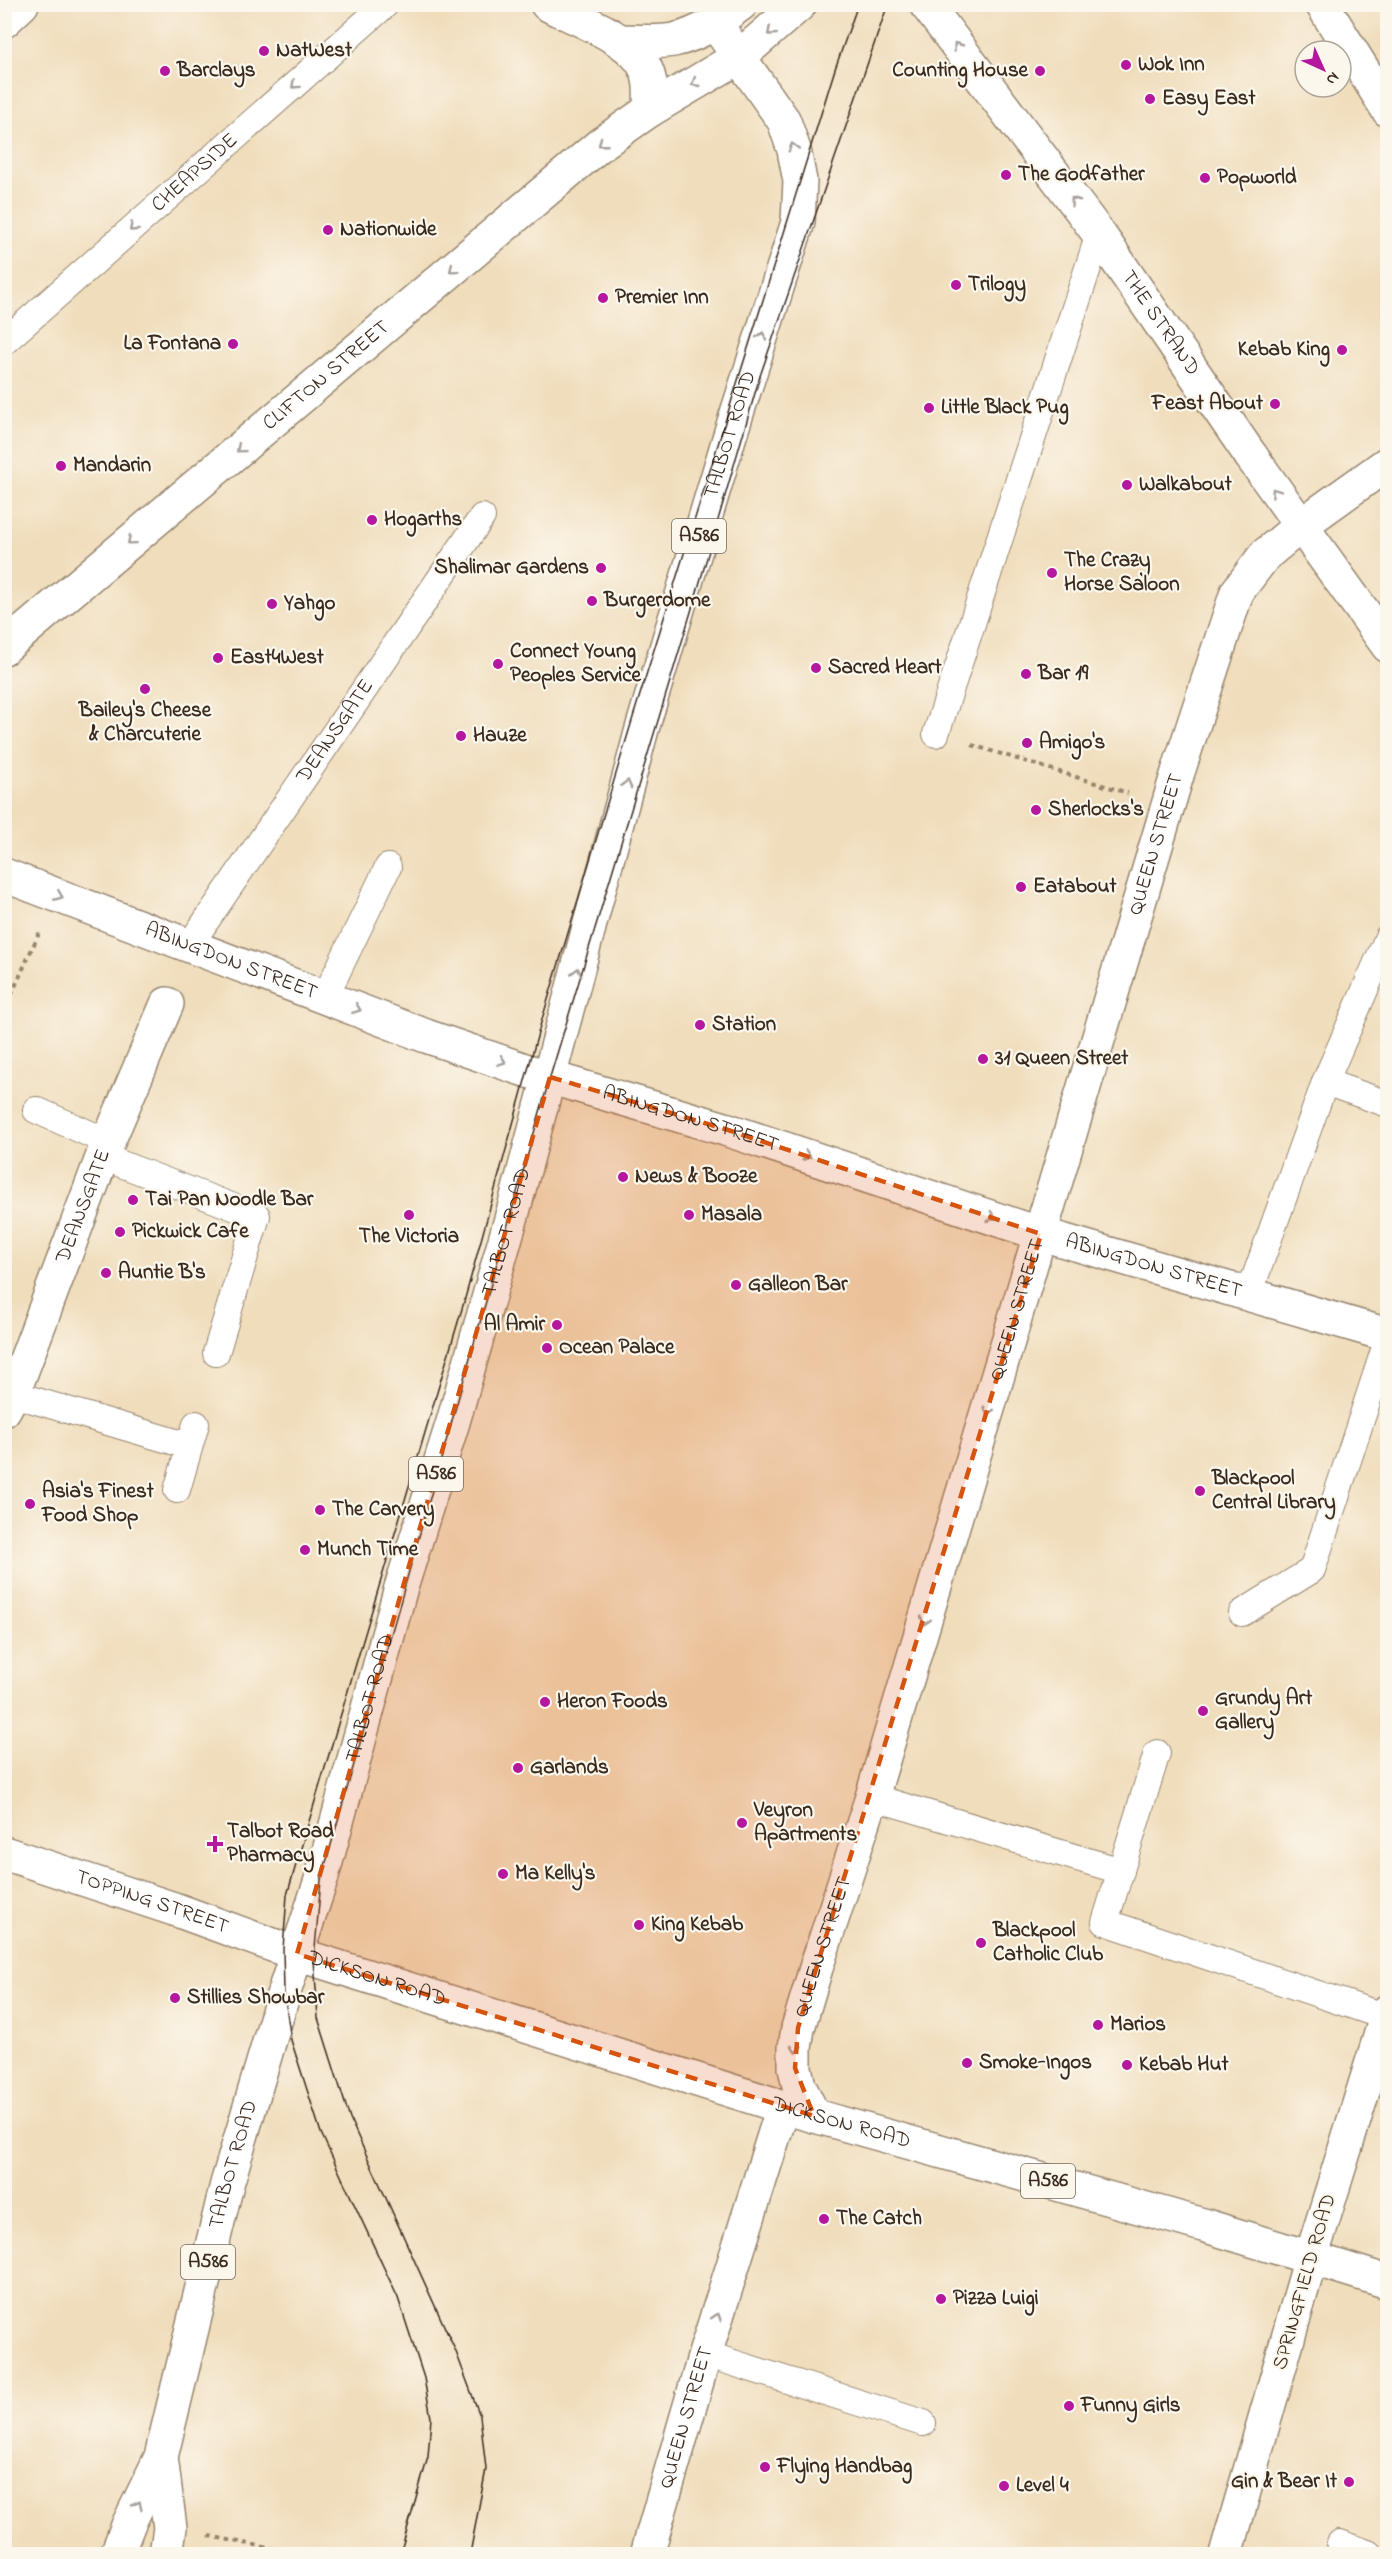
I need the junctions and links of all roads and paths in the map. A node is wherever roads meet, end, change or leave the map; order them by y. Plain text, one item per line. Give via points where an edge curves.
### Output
1 (22, 4) edge
2 (386, 4) edge
3 (547, 4) edge
4 (801, 4) edge
5 (926, 4) edge
6 (1322, 4) edge
7 (728, 14) edge
8 (4, 21) edge
9 (622, 42) junction
10 (739, 57) junction
11 (650, 110) junction
12 (1388, 110) edge
13 (1099, 234) junction
14 (4, 342) edge
15 (1388, 463) edge
16 (482, 517) dead end
17 (1300, 526) junction
18 (1388, 646) edge
19 (4, 648) edge
20 (936, 734) joint
21 (1169, 805) junction
22 (388, 867) dead end
23 (4, 875) edge
24 (58, 896) junction
25 (1388, 937) edge
26 (189, 946) junction
27 (325, 997) junction
28 (167, 1004) dead end
29 (4, 1011) edge
30 (550, 1077) junction
31 (1325, 1082) junction
32 (1388, 1104) edge
33 (36, 1110) dead end
34 (106, 1149) junction
35 (1041, 1234) junction
36 (1249, 1294) junction
37 (1388, 1336) edge
38 (216, 1353) dead end
39 (9, 1402) edge
40 (177, 1490) dead end
41 (1242, 1613) dead end
42 (1157, 1753) dead end
43 (872, 1797) junction
44 (4, 1853) edge
45 (1121, 1871) junction
46 (297, 1954) junction
47 (1387, 2014) edge
48 (783, 2107) junction
49 (814, 2116) junction
50 (1311, 2258) junction
51 (1388, 2282) edge
52 (705, 2354) junction
53 (923, 2423) dead end
54 (161, 2457) junction
55 (168, 2541) edge
56 (1340, 2543) dead end
57 (117, 2554) edge
58 (300, 2554) edge
59 (647, 2554) edge
60 (1226, 2554) edge
61 (1370, 2554) edge

1 - 8 street
2 -> 14 lane, CHEAPSIDE
3 - 9 street
4 -> 10 street, CLIFTON STREET
13 -> 5 street, THE STRAND
6 - 12 street
7 - 9 street via 691,36 672,42
7 - 10 street, TALBOT ROAD / A586
9 - 11 street via 647,70
10 -> 11 street, CLIFTON STREET
30 -> 10 street, TALBOT ROAD / A586 via 642,729 729,435 798,222 800,181 791,140 784,121
11 -> 19 street, CLIFTON STREET via 601,144
17 -> 13 street, THE STRAND
13 - 20 lane
15 - 17 street, QUEEN STREET
16 - 26 lane, DEANSGATE
17 - 18 street, THE STRAND
17 - 21 street, QUEEN STREET via 1265,555 1237,592
20 - 21 path
21 - 35 street, QUEEN STREET
22 - 27 lane
23 - 24 street, ABINGDON STREET
24 -> 26 street, ABINGDON STREET
24 - 29 path
25 - 31 lane
26 - 27 street, ABINGDON STREET
27 -> 30 street, ABINGDON STREET
28 - 34 street, DEANSGATE
30 -> 35 street, ABINGDON STREET via 725,1129
30 - 46 street, TALBOT ROAD / A586
31 - 32 lane
31 - 36 lane
33 - 34 lane
34 - 38 lane via 257,1216
34 - 39 street, DEANSGATE
35 - 36 street, ABINGDON STREET
35 -> 43 street, QUEEN STREET
36 - 37 street, ABINGDON STREET
37 - 41 lane via 1312,1570
39 - 40 lane via 192,1435
42 - 45 lane
43 - 45 lane
43 -> 49 street, QUEEN STREET via 796,2038 799,2086
44 - 46 street, TOPPING STREET
45 - 47 lane via 1105,1922
46 - 48 street, DICKSON ROAD / A586
46 - 54 street, TALBOT ROAD / A586 via 227,2184
47 - 50 street, SPRINGFIELD ROAD
48 - 49 street, DICKSON ROAD / A586
52 -> 48 street, QUEEN STREET
49 - 50 street, DICKSON ROAD / A586
50 - 51 street, DICKSON ROAD
50 - 60 street, SPRINGFIELD ROAD
52 - 53 lane
52 - 59 street, QUEEN STREET
54 - 55 street, TALBOT ROAD / A586
57 -> 54 street, TALBOT ROAD / A586
55 - 58 path
56 - 61 lane

